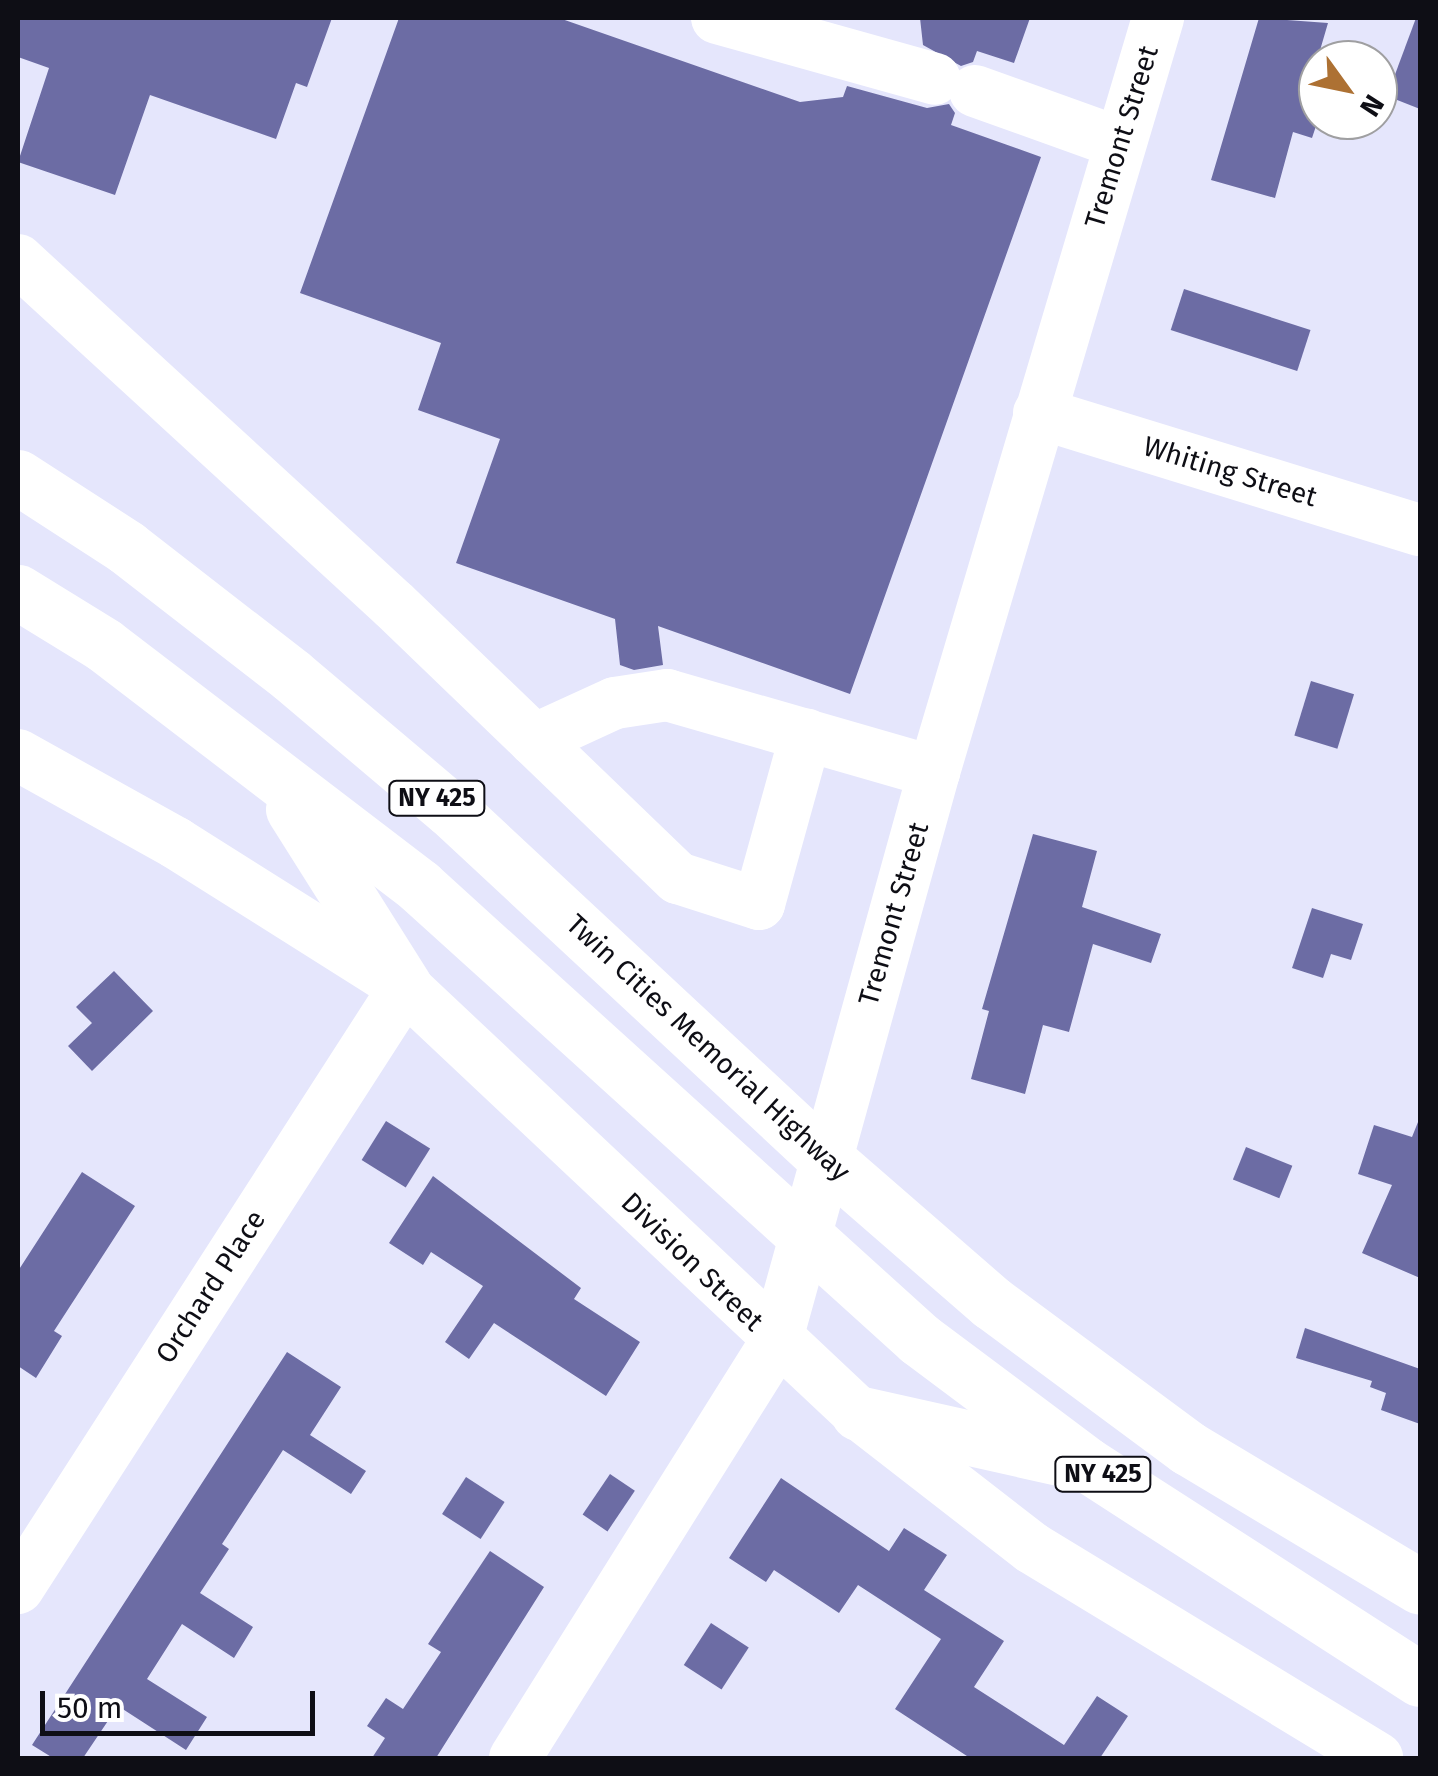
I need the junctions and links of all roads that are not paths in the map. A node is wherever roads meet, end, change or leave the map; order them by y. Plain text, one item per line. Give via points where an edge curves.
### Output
1 (718, 18) edge
2 (1158, 18) edge
3 (1120, 143) junction
4 (18, 260) edge
5 (1039, 414) junction
6 (18, 477) edge
7 (1420, 530) edge
8 (18, 592) edge
9 (806, 734) junction
10 (534, 740) junction
11 (18, 755) edge
12 (260, 762) junction
13 (934, 772) junction
14 (405, 987) junction
15 (825, 1158) junction
16 (806, 1241) junction
17 (776, 1342) junction
18 (858, 1413) junction
19 (1086, 1464) junction
20 (18, 1588) edge
21 (1420, 1588) edge
22 (1420, 1679) edge
23 (515, 1758) edge
24 (1377, 1758) edge

1 - 3 street via 955,85
2 - 3 street, Tremont Street
3 - 5 street, Tremont Street
4 - 10 street
5 - 7 street, Whiting Street
5 - 13 street, Tremont Street
6 - 15 main road, Twin Cities Memorial Highway / NY 425 via 126,548 292,675 451,810
8 - 12 main road, NY 425 via 104,645
9 - 10 street via 667,695 614,703
9 - 10 street via 760,904 678,878
9 - 13 street
11 - 14 street, Division Street via 176,843
12 - 14 main road
12 - 16 main road, NY 425 via 419,886
13 - 15 street, Tremont Street
14 - 17 street, Division Street
14 - 20 street, Orchard Place
15 - 16 street, Tremont Street
15 - 21 main road, Twin Cities Memorial Highway / NY 425 via 992,1303 1188,1448
16 - 17 street, Tremont Street
16 - 19 main road, NY 425 via 919,1338
17 - 18 street, Division Street
17 - 23 street, Tremont Street
18 - 19 main road
18 - 24 street, Division Street via 1032,1548
19 - 22 main road, NY 425

